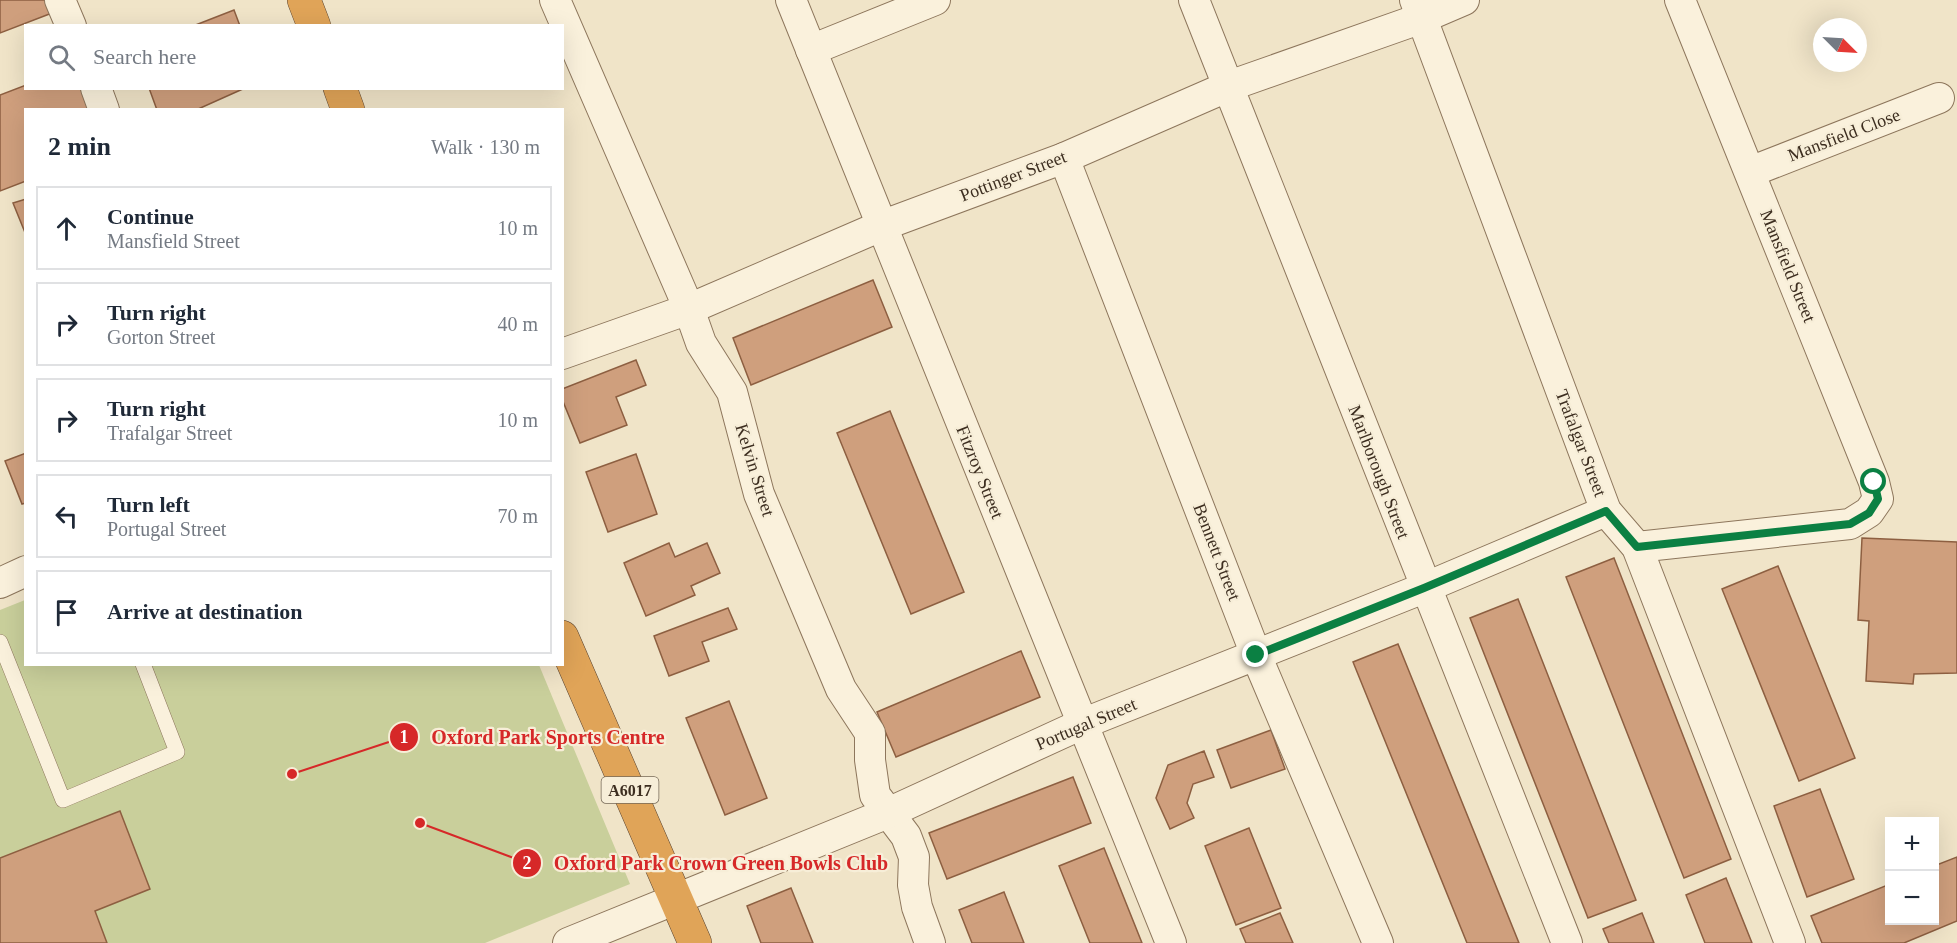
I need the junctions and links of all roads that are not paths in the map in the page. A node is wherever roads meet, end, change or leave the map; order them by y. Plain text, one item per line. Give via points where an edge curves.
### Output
1 (60, 0) edge
2 (304, 0) edge
3 (555, 0) edge
4 (791, 0) edge
5 (935, 0) edge
6 (1194, 0) edge
7 (1464, 0) edge
8 (1680, 0) edge
9 (1418, 9) edge
10 (69, 24) edge
11 (313, 24) edge
12 (812, 51) junction
13 (1229, 86) junction
14 (97, 90) edge
15 (340, 90) edge
16 (1939, 98) dead end
17 (103, 108) edge
18 (347, 108) edge
19 (1064, 158) junction
20 (1750, 172) junction
21 (881, 226) junction
22 (690, 309) junction
23 (564, 353) edge
24 (1606, 511) junction
25 (1637, 547) junction
26 (24, 572) edge
27 (0, 582) edge
28 (1424, 588) junction
29 (0, 642) edge
30 (564, 642) edge
31 (1256, 655) junction
32 (144, 666) edge
33 (1082, 724) junction
34 (888, 813) junction
35 (679, 899) junction
36 (568, 943) edge
37 (695, 943) edge
38 (930, 943) edge
39 (1171, 943) edge
40 (1378, 943) edge
41 (1567, 943) edge
42 (1790, 943) edge

1 - 10 street
2 - 11 highway
3 - 22 street, Kelvin Street
4 - 12 street, Fitzroy Street
5 - 12 street
6 - 13 street, Marlborough Street
7 - 9 street, Pottinger Street
8 - 20 street, Mansfield Street
9 - 13 street, Pottinger Street
9 - 24 street, Trafalgar Street
12 - 21 street, Fitzroy Street
13 - 19 street, Pottinger Street
13 - 28 street, Marlborough Street
14 - 17 street
15 - 18 highway
16 - 20 street, Mansfield Close
19 - 21 street, Pottinger Street
19 - 31 street, Bennett Street
20 - 25 street, Mansfield Street via 1878,499 1869,513 1850,524
21 - 22 street, Pottinger Street
21 - 33 street, Fitzroy Street
22 - 23 street, Pottinger Street
22 - 34 street, Kelvin Street via 701,343 732,392 759,494 841,689 870,733 875,795
24 - 25 street, Trafalgar Street
24 - 28 street, Portugal Street
25 - 42 street, Trafalgar Street
26 - 27 street
28 - 31 street, Portugal Street
28 - 41 street, Marlborough Street
29 - 32 lane via 63,800 177,752
30 - 35 highway, A6017
31 - 33 street, Portugal Street
31 - 40 street, Bennett Street
33 - 34 street, Portugal Street
33 - 39 street, Fitzroy Street
34 - 35 street, Portugal Street
34 - 38 street, Kelvin Street via 906,836 914,857 917,907
35 - 36 street, Portugal Street
35 - 37 highway, A6017

